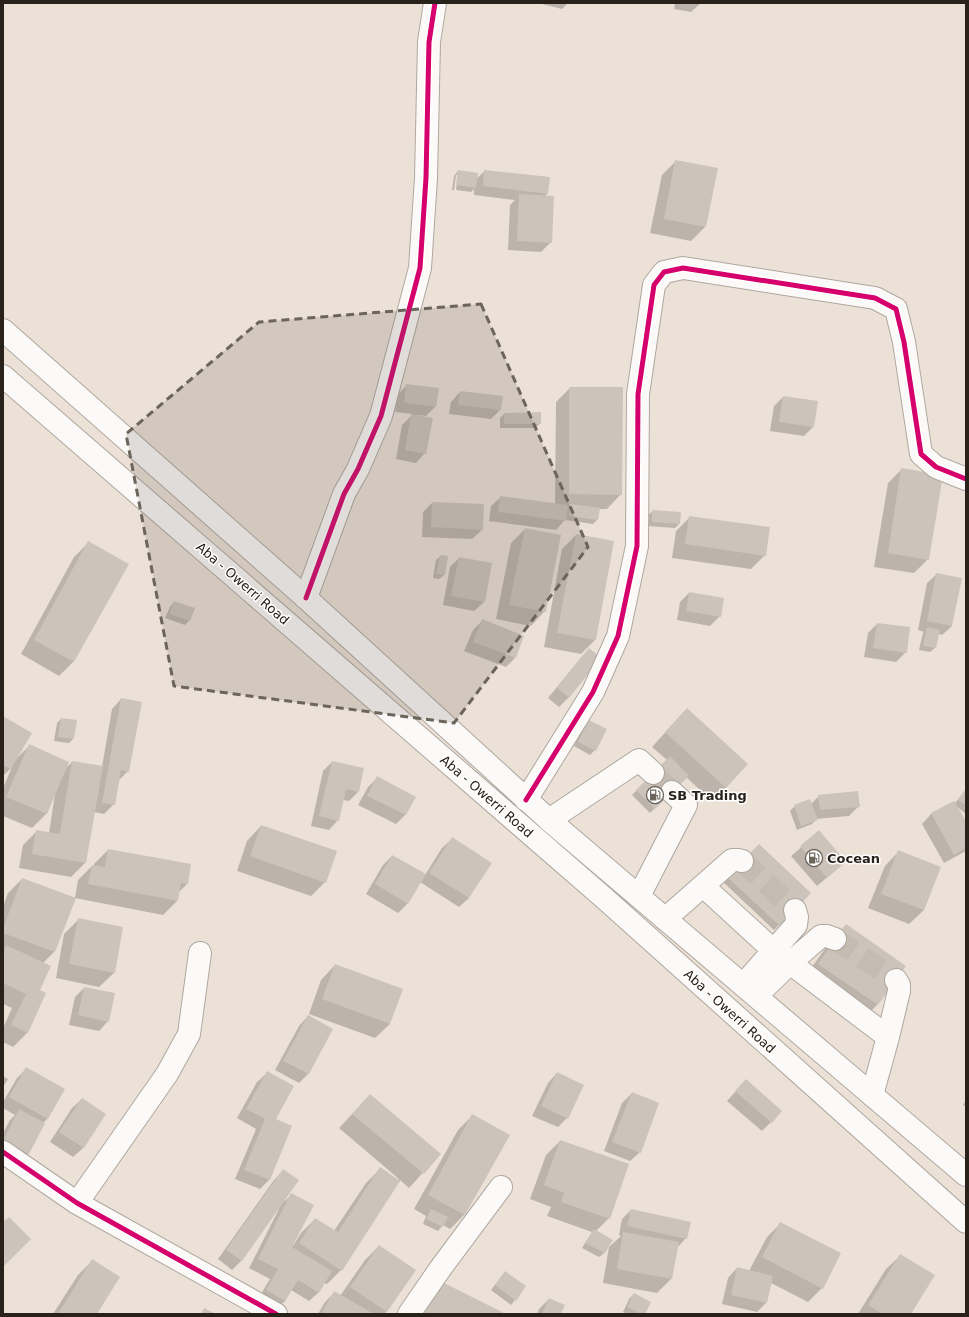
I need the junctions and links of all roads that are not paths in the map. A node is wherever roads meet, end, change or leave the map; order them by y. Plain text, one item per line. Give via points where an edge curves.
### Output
1 (435, 3) edge
2 (3, 330) edge
3 (3, 376) edge
4 (966, 479) edge
5 (306, 598) junction
6 (653, 773) tunnel mouth
7 (672, 792) tunnel mouth
8 (526, 800) junction
9 (548, 820) junction
10 (742, 861) dead end
11 (702, 886) junction
12 (639, 896) junction
13 (795, 910) dead end
14 (665, 918) junction
15 (835, 939) tunnel mouth
16 (200, 953) dead end
17 (781, 956) junction
18 (896, 980) dead end
19 (749, 990) junction
20 (888, 1037) junction
21 (872, 1095) junction
22 (3, 1152) edge
23 (966, 1175) edge
24 (501, 1187) dead end
25 (77, 1203) junction
26 (966, 1222) edge
27 (276, 1314) edge
28 (409, 1314) edge

1 - 5 main road via 429,42 426,178 420,268 381,416 344,494
2 - 5 main road, Aba - Owerri Road
3 - 26 main road, Aba - Owerri Road via 603,897
4 - 8 main road via 936,467 921,454 904,342 896,309 875,298 683,268 664,272 654,285 638,394 637,546 618,636 594,692
5 - 8 main road, Aba - Owerri Road
6 - 9 main road via 639,760
7 - 12 main road via 686,805
8 - 9 main road, Aba - Owerri Road
9 - 12 main road, Aba - Owerri Road
10 - 11 main road via 732,860
11 - 14 main road
11 - 17 main road
12 - 14 main road, Aba - Owerri Road
13 - 17 main road via 796,925
14 - 19 main road, Aba - Owerri Road
15 - 17 main road via 821,936
16 - 25 main road via 189,1034 167,1074
17 - 19 main road
17 - 20 main road
18 - 20 main road via 899,991
19 - 21 main road, Aba - Owerri Road
20 - 21 main road
21 - 23 main road, Aba - Owerri Road
22 - 25 main road
24 - 28 main road
25 - 27 main road

